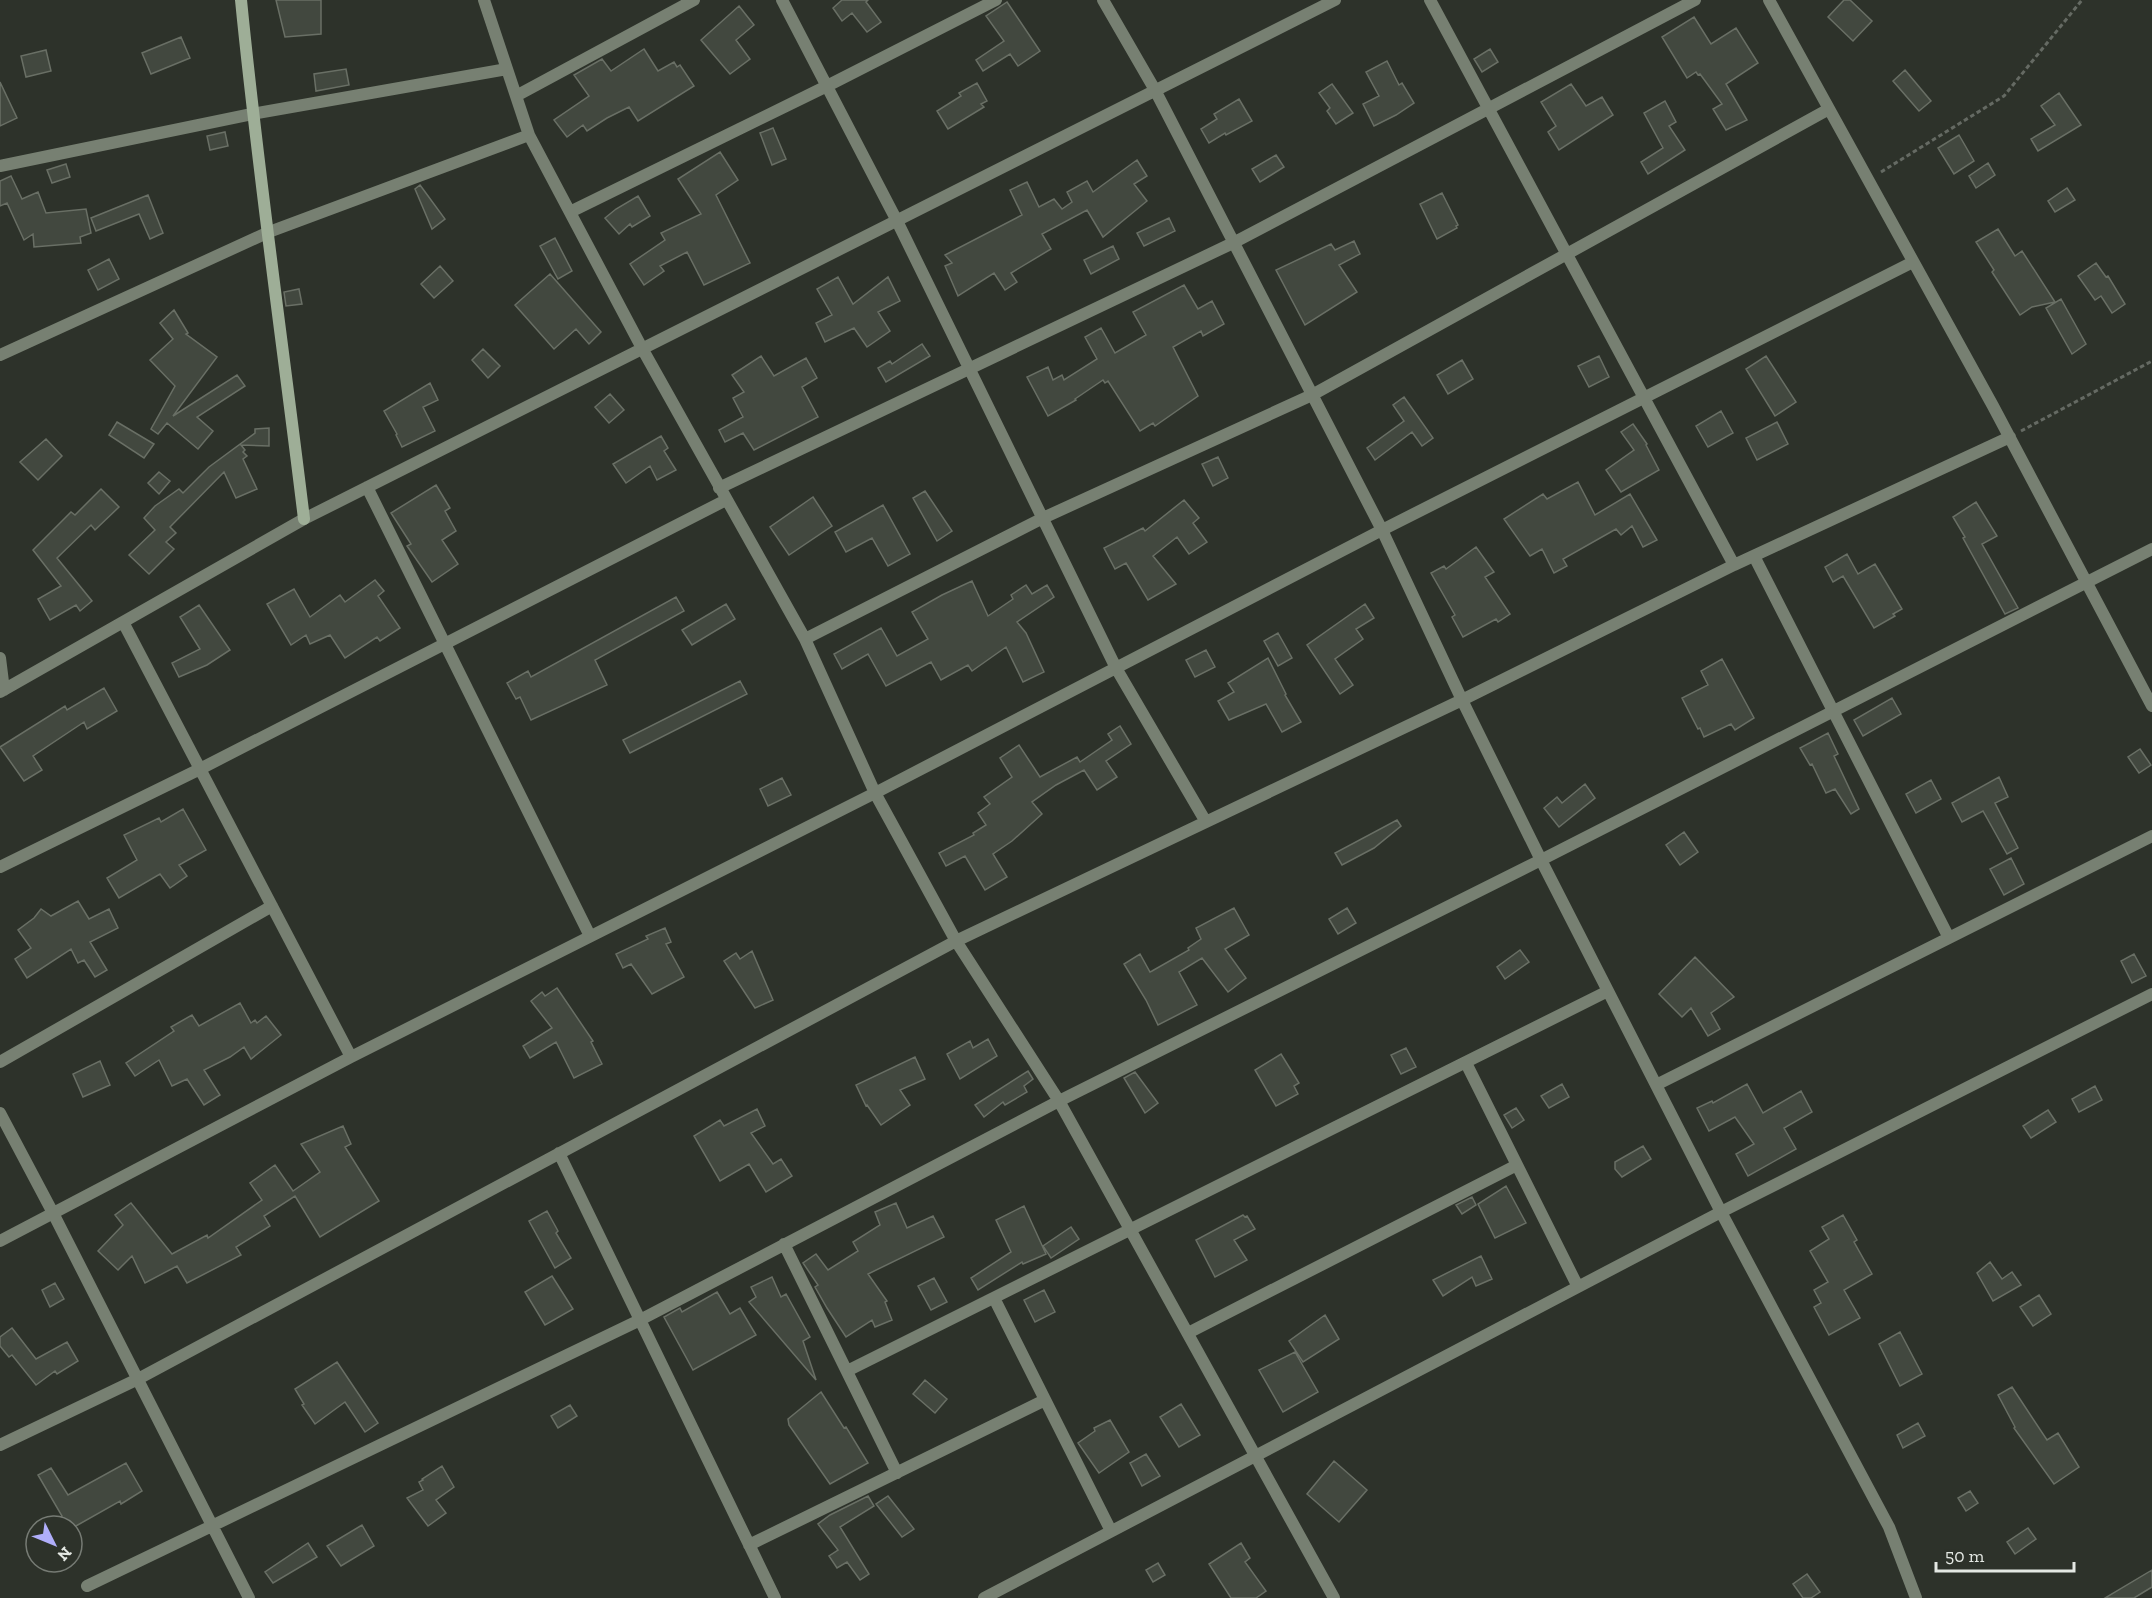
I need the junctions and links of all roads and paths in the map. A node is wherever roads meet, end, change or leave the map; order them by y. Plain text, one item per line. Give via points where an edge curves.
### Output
1 (241, 0) edge
2 (484, 0) edge
3 (694, 0) edge
4 (782, 0) edge
5 (996, 0) edge
6 (1103, 0) edge
7 (1335, 0) edge
8 (1430, 0) edge
9 (1695, 0) edge
10 (1769, 0) edge
11 (2082, 0) edge
12 (507, 69) junction
13 (827, 86) junction
14 (1155, 90) junction
15 (516, 96) junction
16 (1489, 109) junction
17 (1829, 109) junction
18 (252, 114) junction
19 (529, 135) junction
20 (0, 166) edge
21 (1868, 180) junction
22 (570, 212) junction
23 (897, 221) junction
24 (269, 232) junction
25 (1233, 243) junction
26 (1567, 254) junction
27 (1913, 262) junction
28 (643, 350) junction
29 (0, 355) edge
30 (2152, 361) edge
31 (969, 368) junction
32 (1312, 395) junction
33 (1644, 398) junction
34 (2010, 437) junction
35 (367, 487) junction
36 (719, 488) junction
37 (726, 500) junction
38 (1043, 518) junction
39 (304, 519) junction
40 (1382, 530) junction
41 (2152, 549) edge
42 (1754, 556) junction
43 (1734, 565) junction
44 (2086, 582) junction
45 (123, 622) junction
46 (805, 639) junction
47 (445, 643) junction
48 (0, 658) edge
49 (1116, 668) junction
50 (2, 691) edge
51 (1462, 700) junction
52 (2152, 706) edge
53 (1833, 711) junction
54 (200, 769) junction
55 (875, 793) junction
56 (1206, 822) junction
57 (2152, 836) edge
58 (1541, 860) junction
59 (0, 867) edge
60 (272, 906) junction
61 (590, 936) junction
62 (1949, 938) junction
63 (956, 941) junction
64 (1608, 991) junction
65 (2152, 994) edge
66 (351, 1057) junction
67 (0, 1062) edge
68 (1466, 1063) junction
69 (1656, 1085) junction
70 (1059, 1101) junction
71 (0, 1113) edge
72 (559, 1153) junction
73 (1517, 1165) junction
74 (1721, 1212) junction
75 (53, 1213) junction
76 (1131, 1230) junction
77 (0, 1241) edge
78 (784, 1244) junction
79 (1578, 1287) junction
80 (994, 1298) junction
81 (640, 1320) junction
82 (1188, 1333) junction
83 (847, 1371) junction
84 (138, 1378) junction
85 (1045, 1400) junction
86 (0, 1445) edge
87 (1256, 1455) junction
88 (897, 1473) junction
89 (212, 1526) junction
90 (1111, 1532) junction
91 (749, 1545) junction
92 (87, 1586) dead end
93 (249, 1598) edge
94 (775, 1598) edge
95 (984, 1598) edge
96 (1334, 1598) edge
97 (1916, 1598) edge

1 - 18 street
2 - 12 street
3 - 15 street
4 - 13 street
5 - 13 street
6 - 14 street
7 - 14 street
8 - 16 street
9 - 16 street
10 - 17 street
11 - 21 path via 2004,96
12 - 15 street
12 - 18 street
13 - 22 street
13 - 23 street
14 - 23 street
14 - 25 street
15 - 19 street
16 - 25 street
16 - 26 street
17 - 21 street
17 - 26 street
18 - 20 street
18 - 24 street
19 - 22 street
19 - 24 street
21 - 27 street
22 - 28 street
23 - 28 street
23 - 31 street
24 - 29 street
24 - 39 street
25 - 31 street
25 - 32 street
26 - 32 street
26 - 33 street
27 - 33 street
27 - 34 street
28 - 35 street
28 - 36 street
30 - 34 path
31 - 36 street
31 - 38 street
32 - 38 street
32 - 40 street
33 - 40 street
33 - 43 street
34 - 42 street
34 - 44 street
35 - 39 street
35 - 47 street
36 - 37 street
37 - 46 street
37 - 47 street
38 - 46 street
38 - 49 street
39 - 45 street
40 - 49 street
40 - 51 street
41 - 44 street
42 - 43 street
42 - 53 street
43 - 51 street
44 - 52 street
44 - 53 street
45 - 50 street
45 - 54 street
46 - 55 street
47 - 54 street
47 - 61 street
48 - 50 street
49 - 55 street
49 - 56 street
51 - 56 street
51 - 58 street
53 - 58 street
53 - 62 street
54 - 59 street
54 - 60 street
55 - 61 street
55 - 63 street
56 - 63 street
57 - 62 street
58 - 64 street
58 - 70 street
60 - 66 street
60 - 67 street
61 - 66 street
62 - 69 street
63 - 70 street
63 - 72 street
64 - 68 street
64 - 69 street
65 - 74 street
66 - 75 street
68 - 73 street
68 - 76 street
69 - 74 street
70 - 76 street
70 - 78 street
71 - 75 street
72 - 81 street
72 - 84 street
73 - 79 street
73 - 82 street
74 - 79 street
74 - 97 street via 1889,1527
75 - 77 street
75 - 84 street
76 - 80 street
76 - 82 street
78 - 81 street
78 - 83 street
79 - 87 street
80 - 83 street
80 - 85 street
81 - 89 street
81 - 91 street
82 - 87 street
83 - 88 street
84 - 86 street
84 - 89 street
85 - 88 street
85 - 90 street
87 - 90 street
87 - 96 street
88 - 91 street
89 - 92 street
89 - 93 street
90 - 95 street
91 - 94 street

